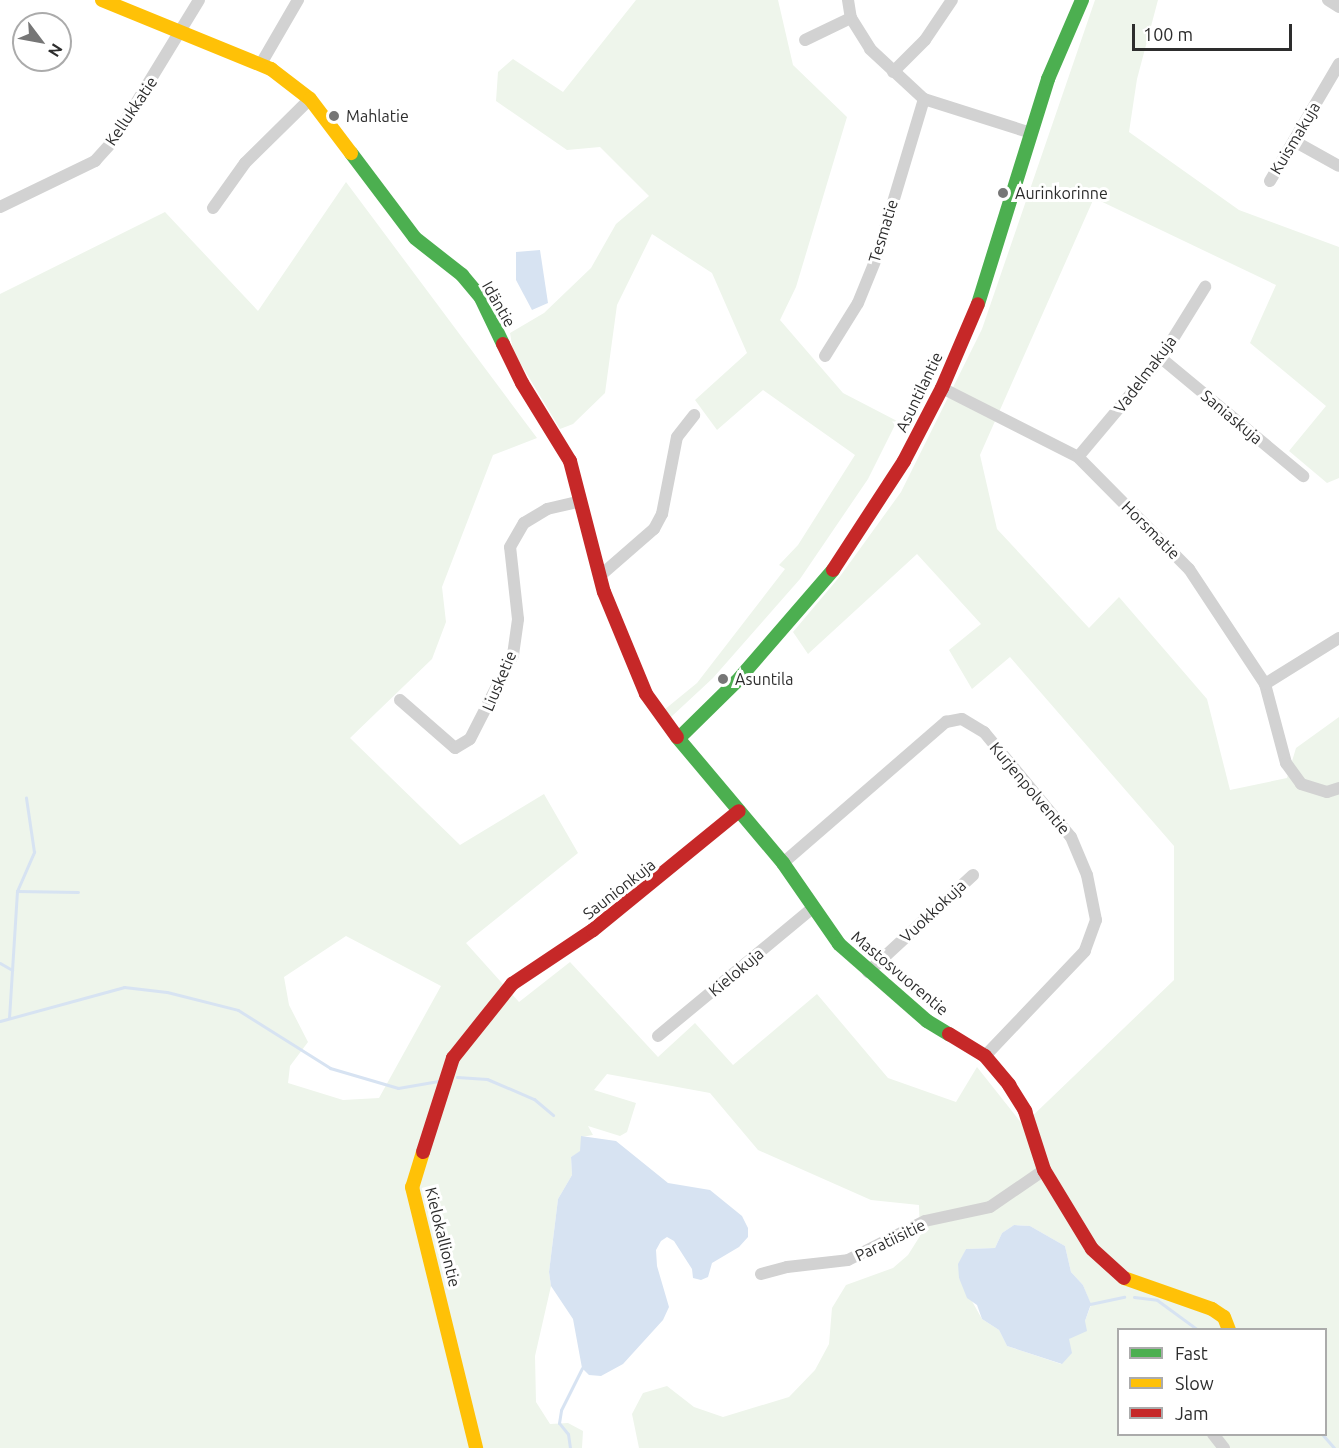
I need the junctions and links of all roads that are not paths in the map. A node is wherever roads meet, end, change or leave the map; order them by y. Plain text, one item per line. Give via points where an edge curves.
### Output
1 (102, 0) edge
2 (199, 0) edge
3 (298, 0) edge
4 (848, 0) edge
5 (952, 0) edge
6 (1082, 0) edge
7 (1328, 0) edge
8 (1339, 7) edge
9 (851, 18) junction
10 (183, 32) junction
11 (805, 40) dead end
12 (262, 62) junction
13 (1339, 64) edge
14 (893, 72) junction
15 (309, 99) junction
16 (924, 99) junction
17 (1031, 133) junction
18 (1294, 141) junction
19 (1339, 166) edge
20 (1270, 181) dead end
21 (0, 207) edge
22 (213, 208) dead end
23 (1205, 286) dead end
24 (825, 356) dead end
25 (1161, 358) junction
26 (942, 388) junction
27 (694, 415) dead end
28 (1078, 457) junction
29 (1303, 476) dead end
30 (582, 501) junction
31 (601, 575) junction
32 (1339, 638) edge
33 (1265, 684) junction
34 (400, 700) dead end
35 (680, 738) junction
36 (1339, 788) edge
37 (739, 812) junction
38 (783, 863) junction
39 (973, 875) dead end
40 (814, 907) junction
41 (868, 972) junction
42 (512, 984) joint
43 (657, 1036) dead end
44 (985, 1056) junction
45 (1044, 1170) junction
46 (761, 1274) dead end
47 (1229, 1328) edge
48 (1215, 1436) edge
49 (476, 1448) edge
50 (1224, 1448) edge

1 - 10 street, Idäntie
2 - 10 street, Kellukkatie
3 - 12 street
4 - 9 street
5 - 14 street via 925,40
6 - 17 street, Asuntilantie via 1048,79
7 - 8 street
9 - 11 street
9 - 14 street via 870,49
10 - 12 street, Idäntie
10 - 21 street, Kellukkatie via 114,141 95,161
12 - 15 street, Idäntie
13 - 18 street, Kuismakuja
14 - 16 street
15 - 22 street via 245,164
15 - 30 street, Idäntie via 415,238 462,275 481,298 522,383 570,461
16 - 17 street
16 - 24 street, Tesmatie via 876,259 858,303
17 - 26 street, Asuntilantie via 987,280
18 - 19 street
18 - 20 street, Kuismakuja
23 - 25 street, Vadelmakuja
25 - 28 street, Vadelmakuja
25 - 29 street, Saniaskuja
26 - 28 street, Horsmatie
26 - 35 street, Asuntilantie via 868,521 822,586
27 - 31 street via 676,437 662,514 654,529
28 - 33 street, Horsmatie via 1189,569
30 - 31 street, Idäntie
30 - 34 street, Liusketie via 547,509 524,523 510,547 518,619 513,655 470,739 454,748
31 - 35 street, Idäntie via 619,633 646,694
32 - 33 street
33 - 36 street, Horsmatie via 1280,745 1301,784 1327,792
35 - 37 street, Mastosvuorentie
37 - 38 street, Mastosvuorentie
37 - 42 street, Saunionkuja via 593,930
38 - 40 street, Mastosvuorentie
38 - 44 street, Kurjenpolventie via 946,722 962,720 984,732 1071,837 1087,875 1096,920 1085,951
39 - 41 street, Vuokkokuja
40 - 41 street, Mastosvuorentie via 839,944
40 - 43 street, Kielokuja
41 - 44 street, Mastosvuorentie via 927,1022
42 - 49 street, Kielokalliontie via 453,1058 412,1187
44 - 45 street, Mastosvuorentie via 1025,1111
45 - 46 street, Paratiisitie via 990,1207 925,1221 848,1260
45 - 47 street, Mastosvuorentie via 1092,1249 1110,1268 1132,1283 1212,1309 1224,1317
48 - 50 street

